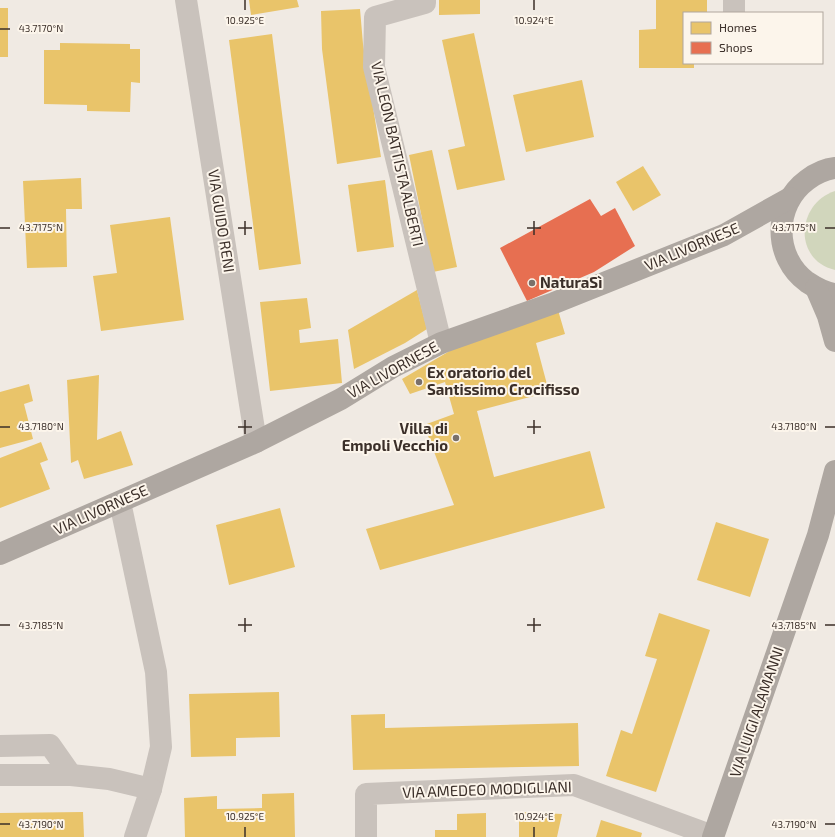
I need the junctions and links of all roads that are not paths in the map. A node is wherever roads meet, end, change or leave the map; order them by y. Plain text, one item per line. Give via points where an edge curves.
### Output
1 (186, 0) edge
2 (425, 0) edge
3 (734, 0) edge
4 (734, 12) edge
5 (835, 150) edge
6 (835, 168) edge
7 (813, 175) junction
8 (790, 198) junction
9 (825, 291) edge
10 (835, 341) edge
11 (441, 343) junction
12 (256, 442) junction
13 (835, 471) edge
14 (120, 502) junction
15 (0, 554) edge
16 (0, 746) edge
17 (0, 775) edge
18 (71, 775) junction
19 (151, 789) junction
20 (713, 836) edge
21 (136, 837) edge
22 (366, 837) edge

1 - 12 street, VIA GUIDO RENI
2 - 11 street, VIA LEON BATTISTA ALBERTI via 425,3 375,17 374,67
3 - 4 street
5 - 7 main road, VIA LIVORNESE
6 - 7 main road, VIA LIVORNESE
7 - 8 main road, VIA LIVORNESE via 800,185
8 - 9 main road, VIA LIVORNESE via 782,217 781,238 787,258 799,275
8 - 11 main road, VIA LIVORNESE via 724,235 554,303
9 - 10 main road
11 - 12 main road, VIA LIVORNESE via 393,367 341,399
12 - 14 main road, VIA LIVORNESE
13 - 20 main road, VIA LUIGI ALAMANNI via 818,536
14 - 15 main road, VIA LIVORNESE
14 - 19 street via 156,672 161,747
16 - 18 street via 50,745
17 - 18 street
18 - 19 street via 109,779
19 - 21 street
20 - 22 street, VIA AMEDEO MODIGLIANI via 574,785 366,794

